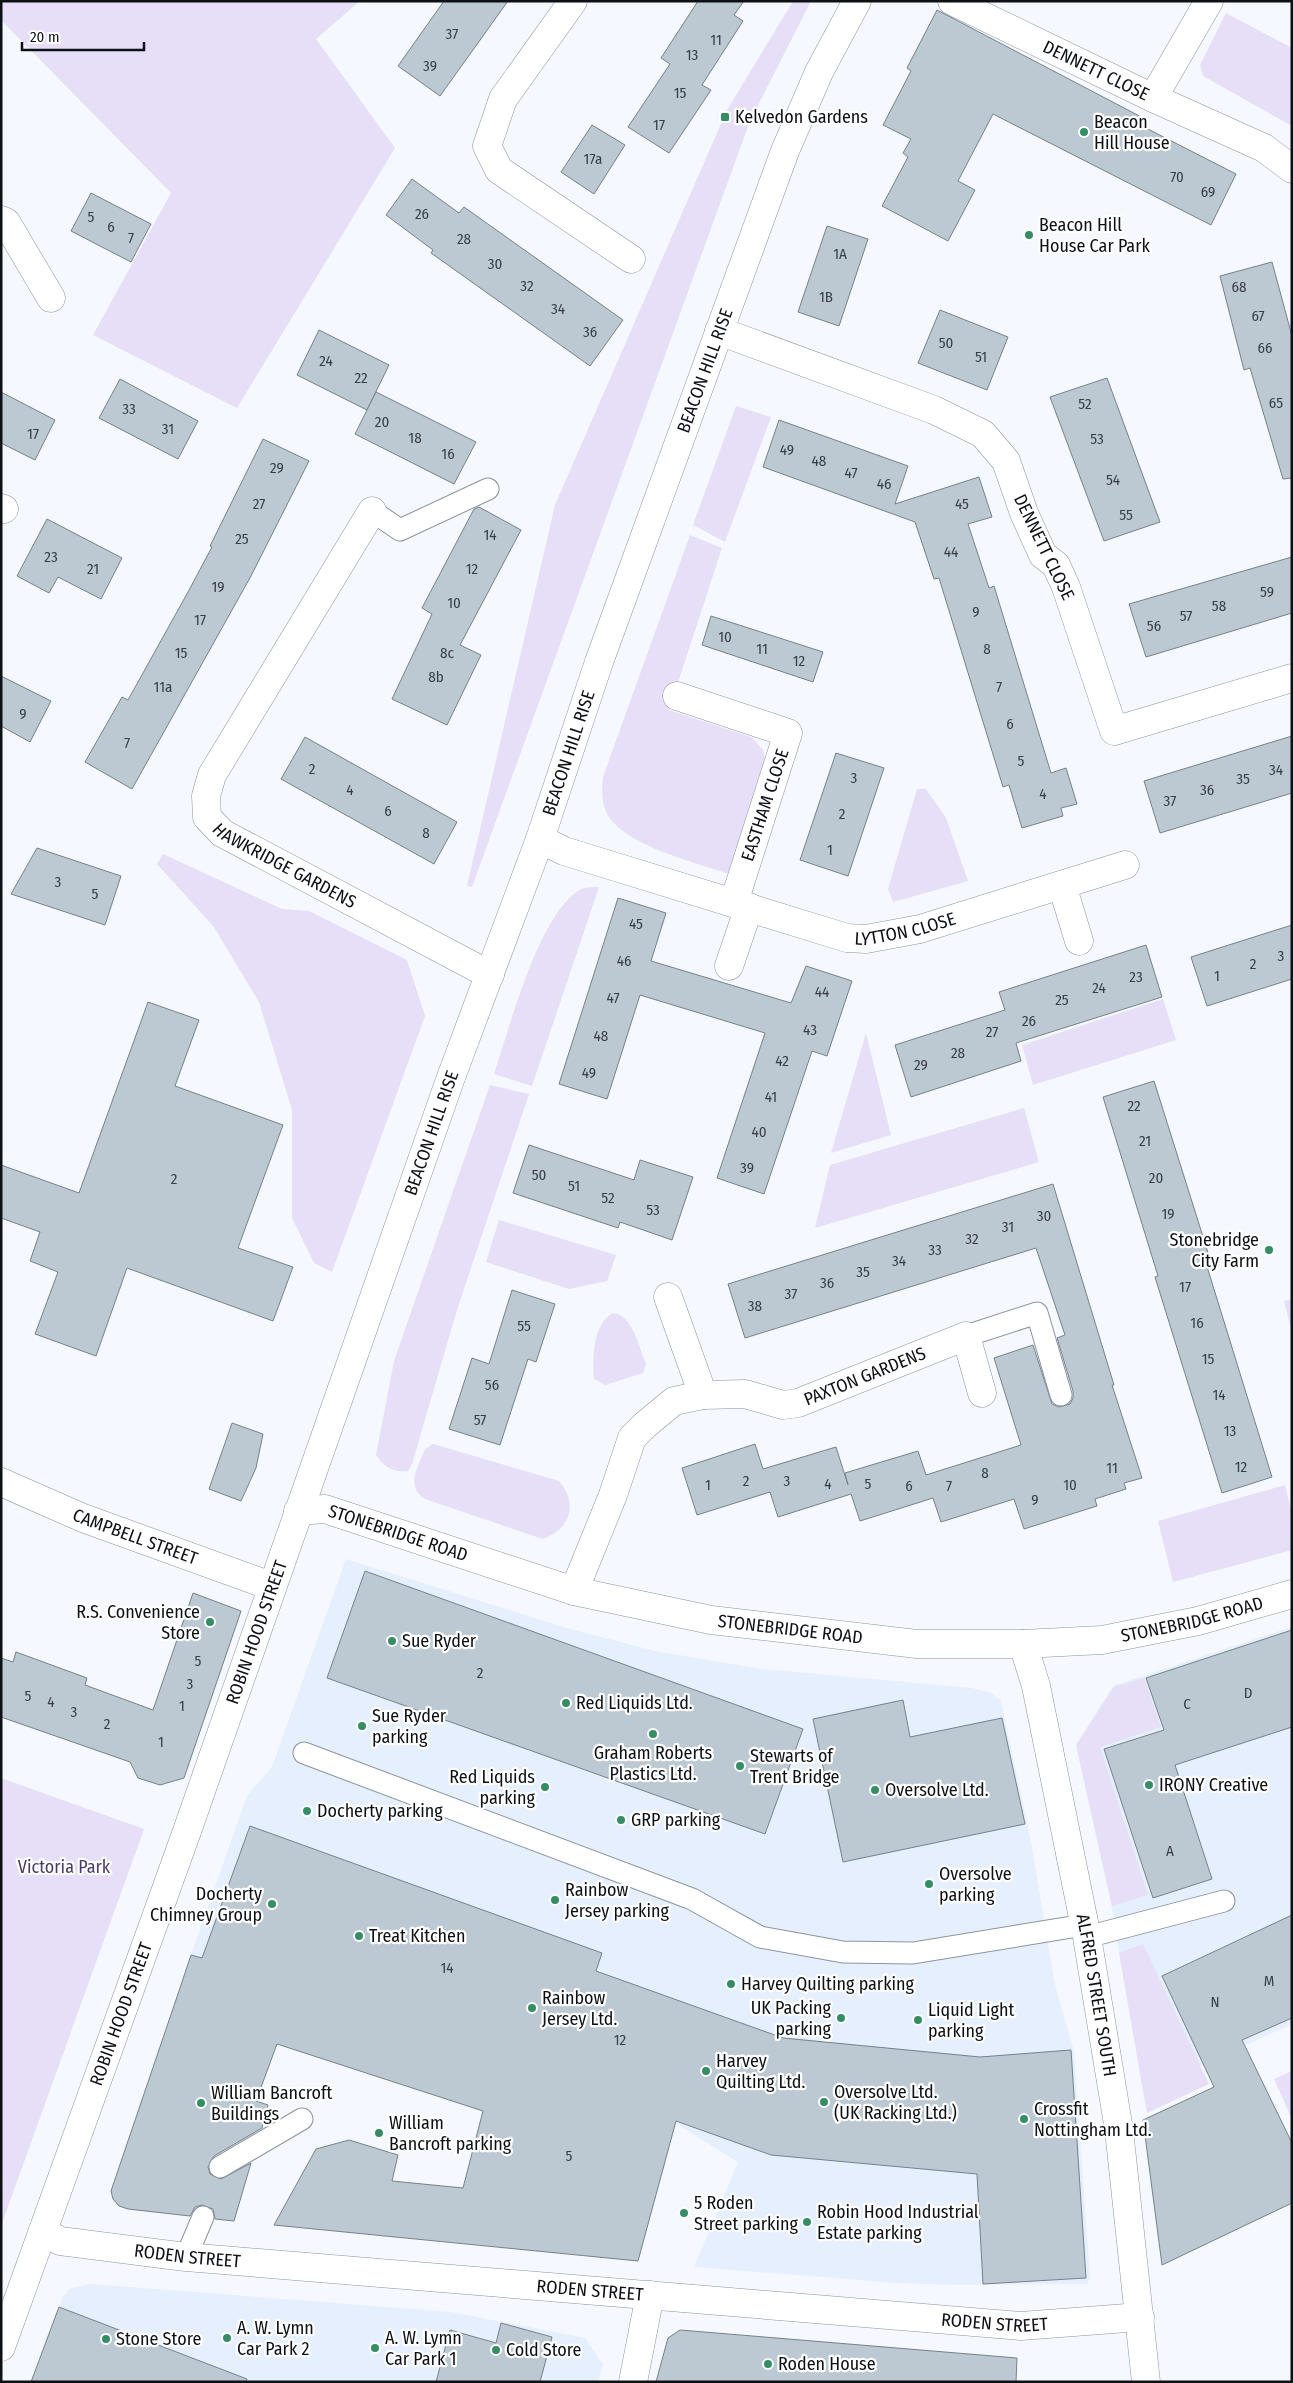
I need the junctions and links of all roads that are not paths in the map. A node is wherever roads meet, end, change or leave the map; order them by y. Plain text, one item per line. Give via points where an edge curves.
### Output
1 (573, 1) edge
2 (857, 1) edge
3 (952, 1) edge
4 (1209, 1) edge
5 (1153, 98) junction
6 (1292, 169) edge
7 (1, 220) edge
8 (631, 259) dead end
9 (51, 298) dead end
10 (719, 331) junction
11 (488, 489) dead end
12 (372, 511) joint
13 (1292, 678) edge
14 (677, 696) dead end
15 (540, 839) junction
16 (1125, 865) dead end
17 (1062, 885) junction
18 (741, 905) junction
19 (1079, 941) dead end
20 (729, 966) dead end
21 (490, 975) junction
22 (668, 1297) dead end
23 (966, 1336) junction
24 (982, 1393) dead end
25 (703, 1395) junction
26 (1061, 1395) dead end
27 (1, 1482) edge
28 (298, 1511) junction
29 (271, 1586) junction
30 (574, 1590) junction
31 (1292, 1594) edge
32 (1023, 1644) junction
33 (304, 1753) dead end
34 (1224, 1901) dead end
35 (1085, 1931) junction
36 (302, 2119) dead end
37 (220, 2167) dead end
38 (203, 2217) dead end
39 (43, 2231) junction
40 (186, 2257) junction
41 (650, 2295) junction
42 (1140, 2316) junction
43 (1, 2347) edge
44 (633, 2382) edge
45 (1146, 2382) edge

1 - 8 street via 503,99 487,146 499,170
2 - 10 street, BEACON HILL RISE via 819,72 785,151
3 - 5 street, DENNETT CLOSE
4 - 5 street
5 - 6 street, DENNETT CLOSE via 1264,148
7 - 9 street via 6,222
10 - 13 street, DENNETT CLOSE via 934,410 983,434 1006,461 1043,555 1056,565 1066,587 1114,731
10 - 15 street, BEACON HILL RISE via 599,662
11 - 12 lane via 400,530
12 - 21 street, HAWKRIDGE GARDENS via 212,775 206,796 207,817 222,833
14 - 18 street, EASTHAM CLOSE via 788,733
15 - 18 street, LYTTON CLOSE via 564,851
15 - 21 street, BEACON HILL RISE
16 - 17 street, LYTTON CLOSE
17 - 18 street, LYTTON CLOSE via 920,928 866,939 847,938
17 - 19 street
18 - 20 street
21 - 28 street, BEACON HILL RISE
22 - 25 street
23 - 24 street
23 - 25 street, PAXTON GARDENS via 798,1403 783,1405 745,1394
23 - 26 lane via 1037,1313
25 - 30 street, PAXTON GARDENS via 674,1401 632,1438 613,1495
27 - 29 street, CAMPBELL STREET via 83,1518
28 - 29 street, ROBIN HOOD STREET
28 - 30 street, STONEBRIDGE ROAD via 326,1508
29 - 39 street, ROBIN HOOD STREET via 186,1834
30 - 32 street, STONEBRIDGE ROAD via 711,1620 848,1637 916,1644
31 - 32 street, STONEBRIDGE ROAD via 1198,1621 1102,1640
32 - 35 street, ALFRED STREET SOUTH via 1036,1686
33 - 35 lane via 692,1899 760,1936 843,1952 914,1953
34 - 35 lane
35 - 42 street, ALFRED STREET SOUTH via 1119,2130
36 - 37 lane
38 - 40 lane
39 - 40 street, RODEN STREET via 60,2241
39 - 43 street, ROBIN HOOD STREET
40 - 41 street, RODEN STREET
41 - 42 street, RODEN STREET via 1021,2326
41 - 44 street
42 - 45 street, ALFRED STREET SOUTH

